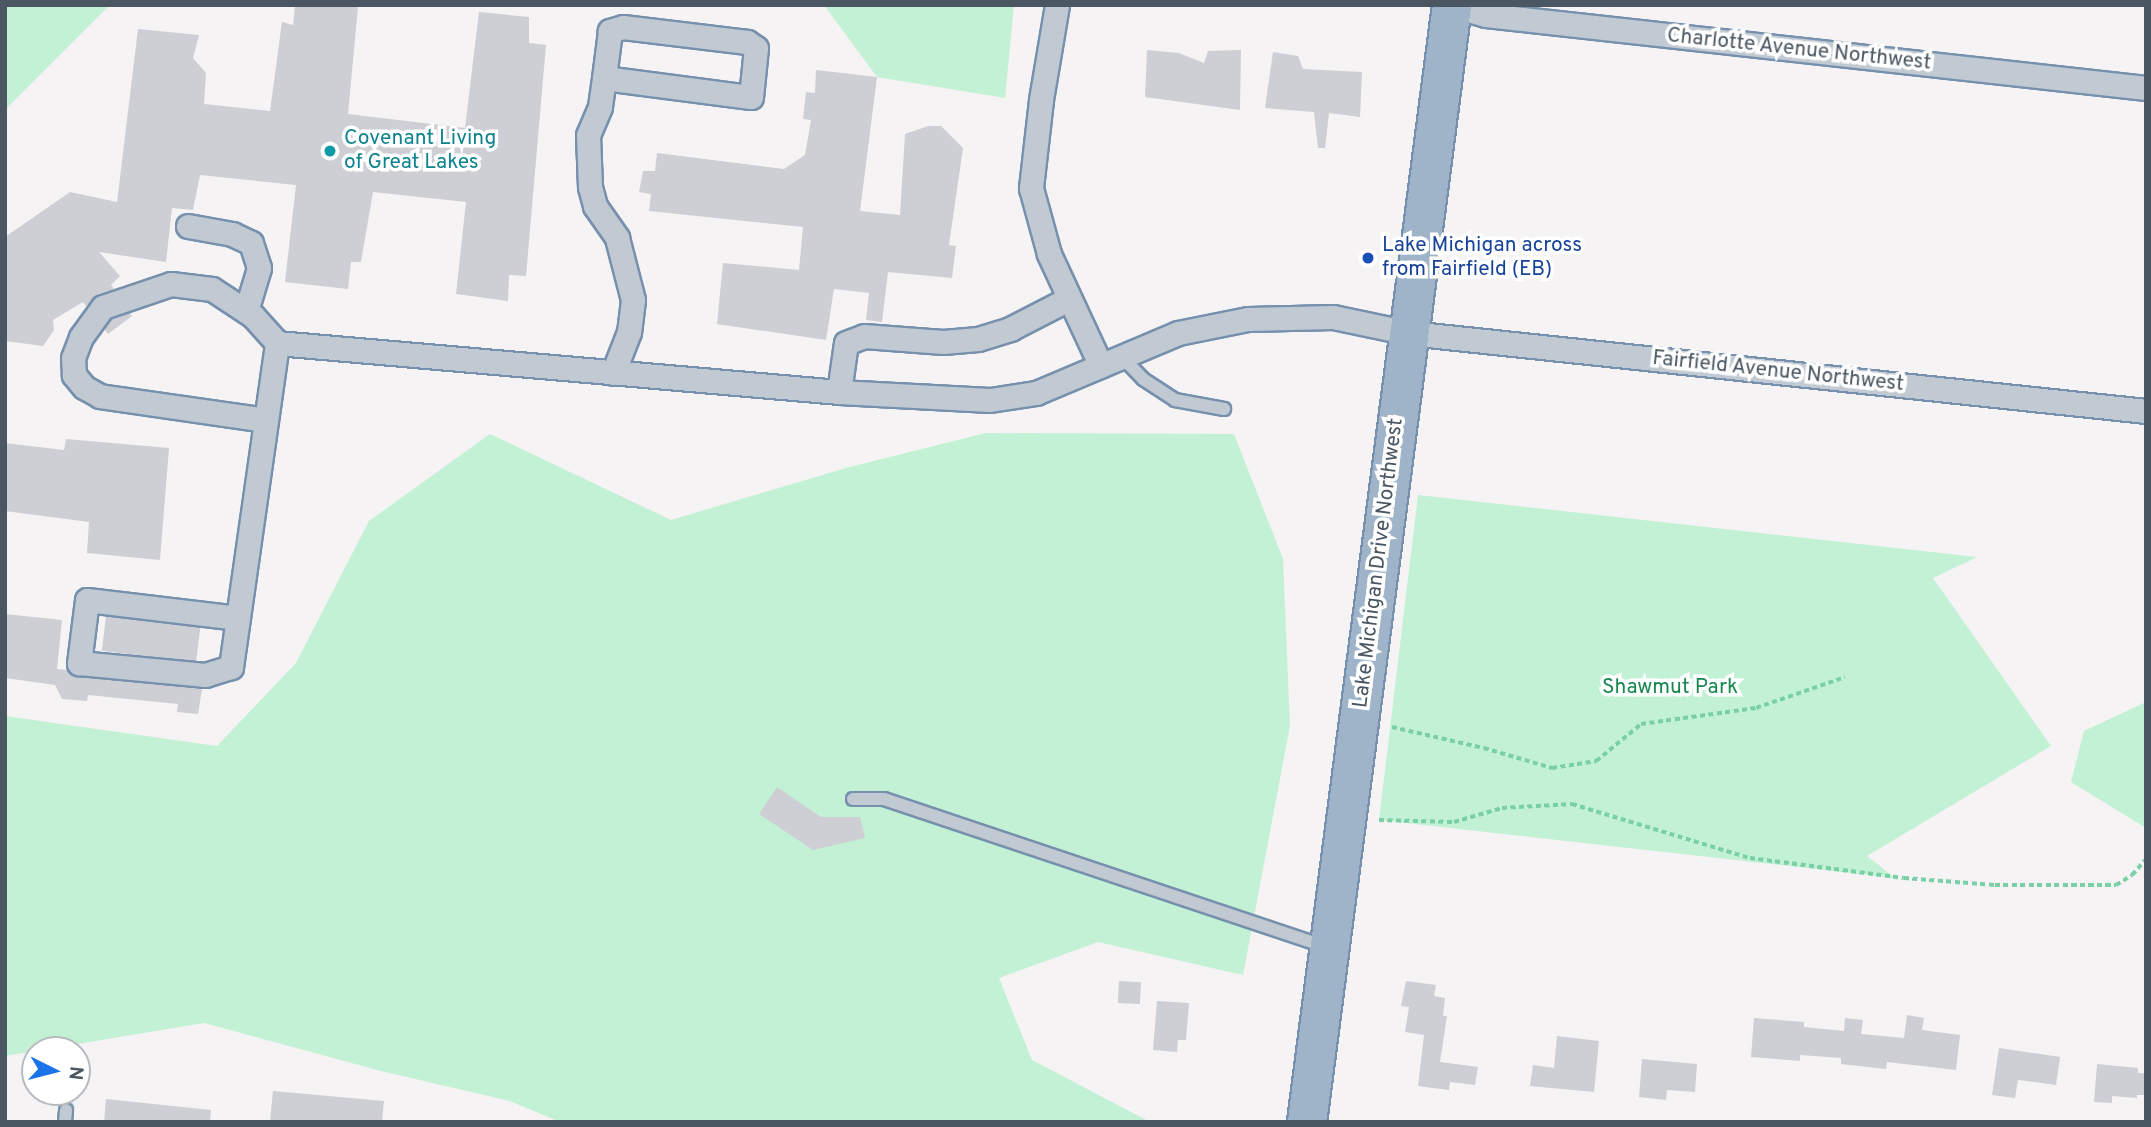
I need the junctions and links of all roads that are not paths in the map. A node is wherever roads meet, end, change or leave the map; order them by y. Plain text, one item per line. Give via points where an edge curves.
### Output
1 (1057, 5) edge
2 (1452, 5) edge
3 (604, 78) junction
4 (2146, 88) edge
5 (188, 226) dead end
6 (1068, 299) junction
7 (246, 311) junction
8 (1409, 333) junction
9 (277, 343) junction
10 (1122, 357) junction
11 (1101, 366) junction
12 (612, 373) junction
13 (839, 392) junction
14 (1224, 409) dead end
15 (2146, 411) edge
16 (266, 420) junction
17 (238, 618) junction
18 (853, 799) dead end
19 (1329, 948) junction
20 (1307, 1122) edge

1 - 6 street via 1031,188 1049,254
2 - 4 street, Charlotte Avenue Northwest via 1486,15
2 - 8 highway, Lake Michigan Drive Northwest
3 - 3 street via 610,31 624,27 747,42 756,48 751,97
3 - 12 street via 600,107 589,135 590,187 595,206 617,238 633,300 629,332
5 - 7 street via 232,234 251,243 259,268
6 - 11 street
6 - 13 street via 1010,329 978,339 943,342 864,336 846,343
7 - 9 street
7 - 16 street via 212,289 171,284 103,307 81,337 74,375 100,396
8 - 10 street, Fairfield Avenue Northwest via 1334,317 1248,319 1178,332
8 - 15 street, Fairfield Avenue Northwest
8 - 19 highway, Lake Michigan Drive Northwest
9 - 12 street, Fairfield Avenue Northwest
9 - 16 street
10 - 11 street, Fairfield Avenue Northwest
10 - 14 lane via 1143,379 1175,400
11 - 13 street, Fairfield Avenue Northwest via 1036,393 990,400
12 - 13 street, Fairfield Avenue Northwest
16 - 17 street
17 - 17 street via 87,600 79,663 205,676 231,667
18 - 19 lane via 884,799
19 - 20 highway, Lake Michigan Drive Northwest

